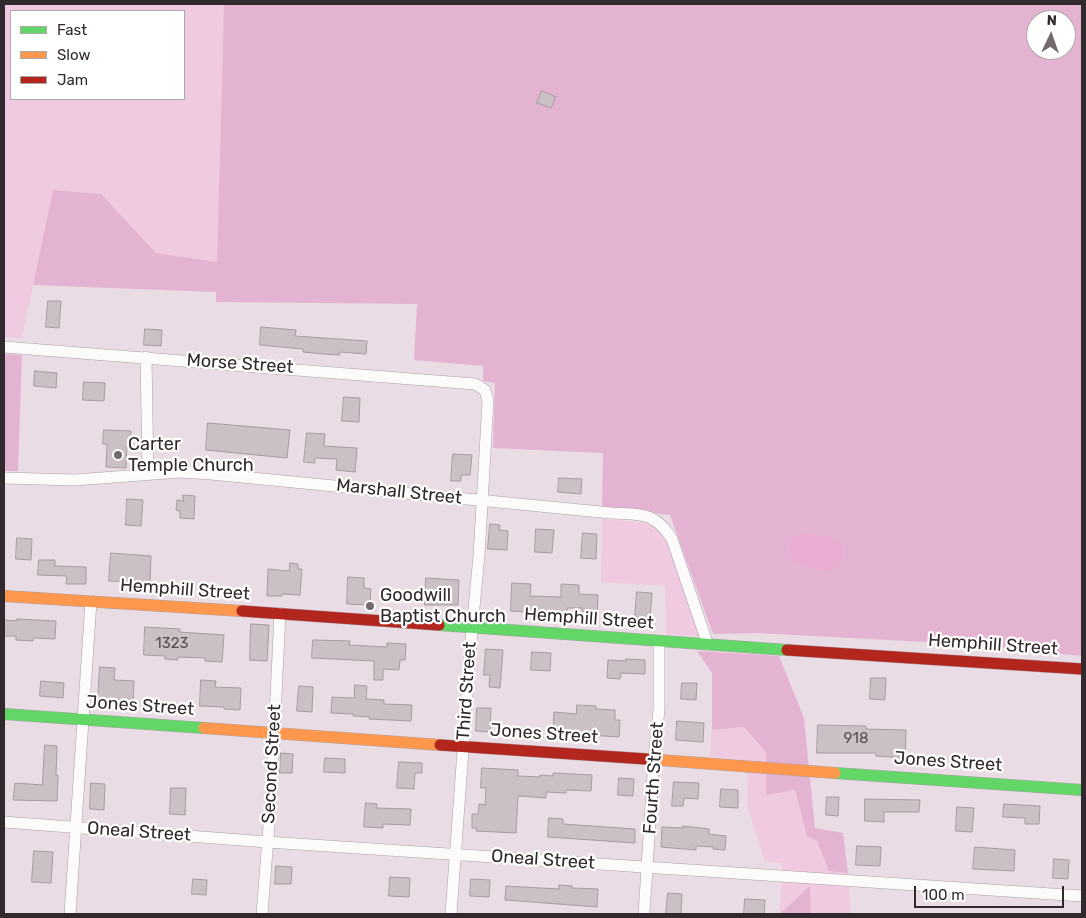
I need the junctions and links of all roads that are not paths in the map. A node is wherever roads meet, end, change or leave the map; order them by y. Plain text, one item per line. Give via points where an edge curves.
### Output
1 (4, 347) edge
2 (146, 357) junction
3 (476, 384) joint
4 (148, 474) junction
5 (4, 478) edge
6 (483, 500) junction
7 (4, 596) edge
8 (91, 601) junction
9 (280, 613) junction
10 (472, 628) junction
11 (659, 642) junction
12 (708, 645) junction
13 (1082, 669) edge
14 (4, 714) edge
15 (83, 720) junction
16 (274, 733) junction
17 (464, 746) junction
18 (654, 759) junction
19 (1082, 790) edge
20 (4, 822) edge
21 (76, 828) junction
22 (267, 842) junction
23 (456, 854) junction
24 (648, 866) junction
25 (1082, 896) edge
26 (70, 914) edge
27 (262, 914) edge
28 (451, 914) edge
29 (644, 914) edge

1 - 2 street, Morse Street
2 - 3 street, Morse Street
2 - 4 street
3 - 6 street, Third Street via 485,390 488,401
4 - 5 street, Marshall Street via 75,480
4 - 6 street, Marshall Street via 211,474
6 - 10 street, Third Street
6 - 12 street, Marshall Street via 653,518 672,539
7 - 8 street, Hemphill Street
8 - 9 street, Hemphill Street
8 - 15 street
9 - 10 street, Hemphill Street
9 - 16 street, Second Street
10 - 11 street, Hemphill Street
10 - 17 street, Third Street
11 - 12 street, Hemphill Street
11 - 18 street, Fourth Street via 659,709
12 - 13 street, Hemphill Street
14 - 15 street, Jones Street
15 - 16 street, Jones Street
15 - 21 street
16 - 17 street, Jones Street
16 - 22 street, Second Street
17 - 18 street, Jones Street
17 - 23 street, Third Street
18 - 19 street, Jones Street
18 - 24 street, Fourth Street
20 - 21 street, Oneal Street
21 - 22 street, Oneal Street
21 - 26 street
22 - 23 street, Oneal Street
22 - 27 street, Second Street
23 - 24 street, Oneal Street
23 - 28 street, Third Street
24 - 25 street, Oneal Street
24 - 29 street, Fourth Street

